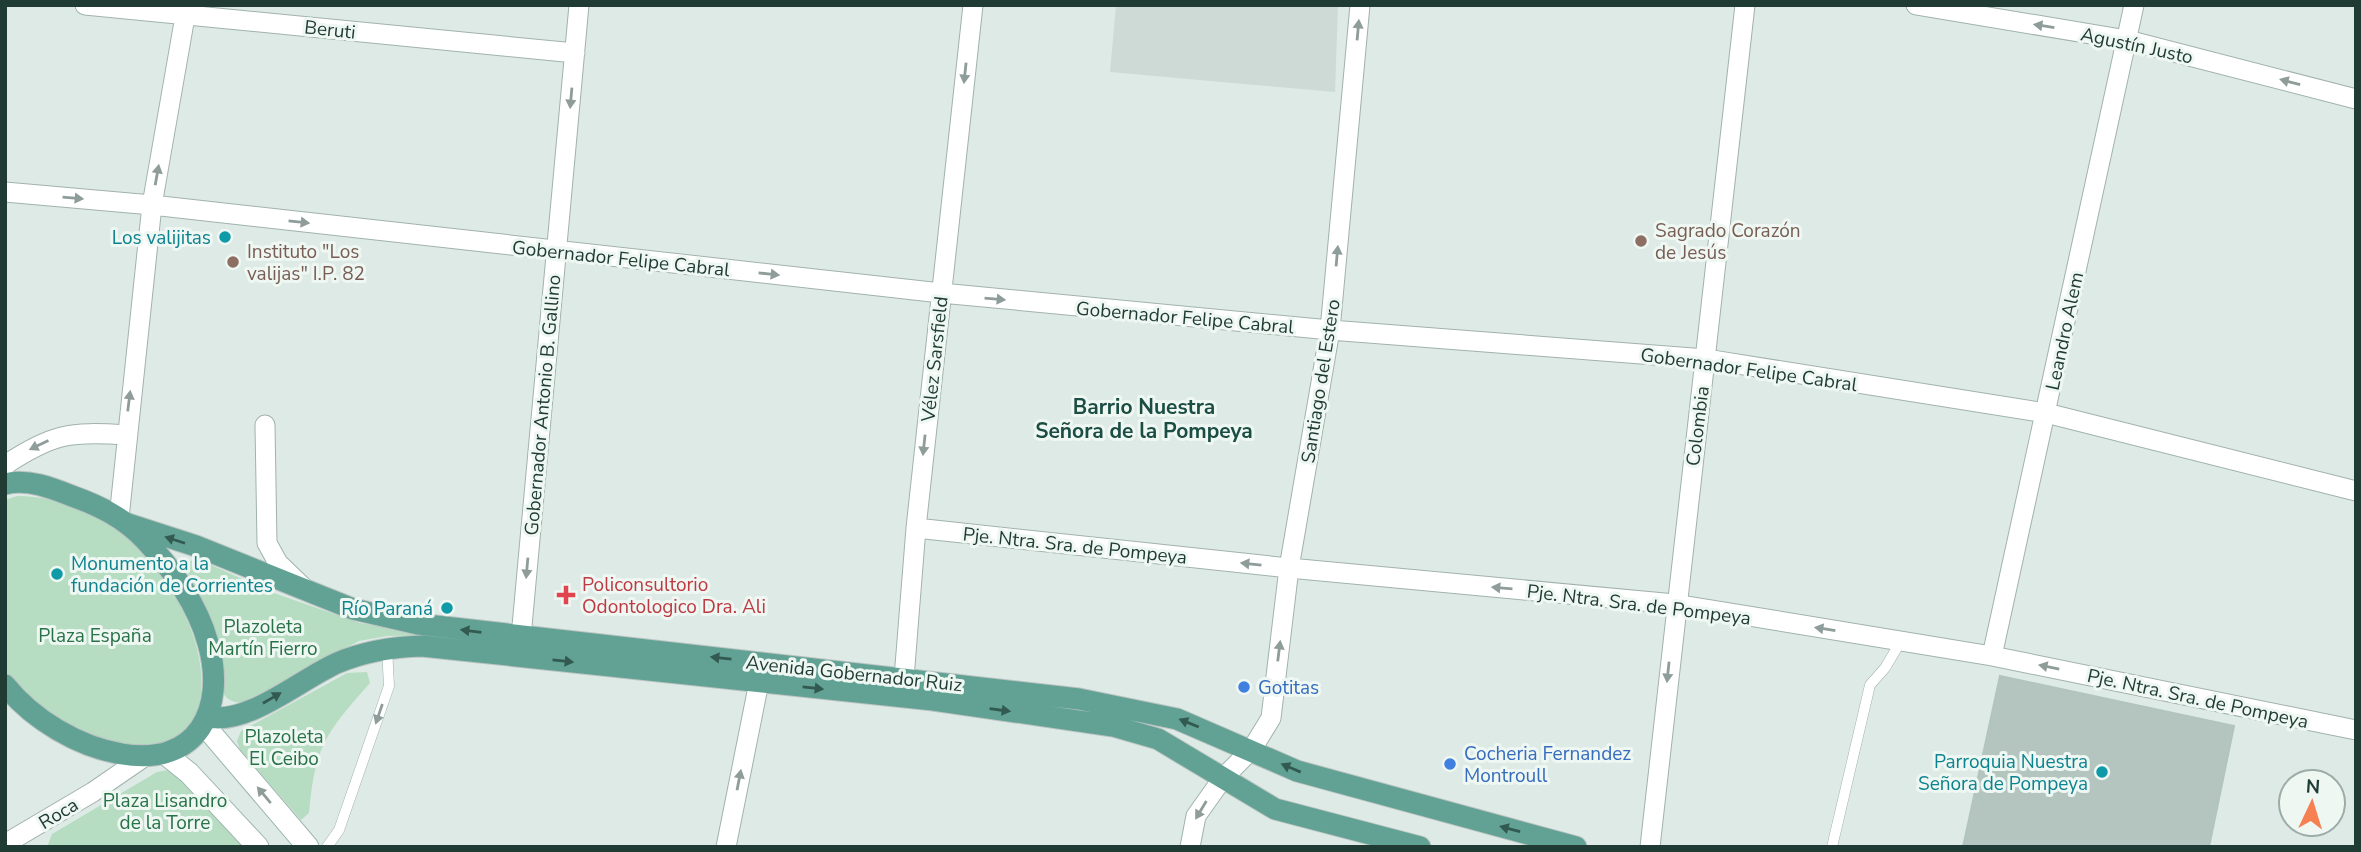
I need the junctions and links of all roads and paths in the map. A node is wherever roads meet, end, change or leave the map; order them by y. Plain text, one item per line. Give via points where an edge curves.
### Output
1 (85, 5) edge
2 (579, 5) edge
3 (972, 5) edge
4 (1360, 5) edge
5 (1745, 5) edge
6 (1916, 5) edge
7 (2134, 5) edge
8 (186, 10) edge
9 (2127, 40) junction
10 (575, 53) junction
11 (2356, 99) edge
12 (5, 192) edge
13 (152, 205) junction
14 (556, 251) junction
15 (941, 293) junction
16 (1330, 330) junction
17 (1706, 359) junction
18 (2046, 413) junction
19 (265, 425) dead end
20 (125, 435) junction
21 (5, 465) edge
22 (5, 477) edge
23 (29, 483) junction
24 (5, 484) edge
25 (2356, 491) edge
26 (123, 521) junction
27 (916, 528) junction
28 (1289, 568) junction
29 (307, 592) junction
30 (1675, 604) junction
31 (521, 637) junction
32 (1901, 641) junction
33 (387, 647) junction
34 (1992, 656) junction
35 (904, 678) junction
36 (759, 682) junction
37 (5, 685) edge
38 (933, 700) junction
39 (207, 721) junction
40 (2356, 730) edge
41 (1252, 749) junction
42 (153, 755) junction
43 (1223, 778) junction
44 (12, 844) edge
45 (258, 847) edge
46 (308, 847) edge
47 (327, 847) edge
48 (726, 847) edge
49 (1190, 847) edge
50 (1420, 847) edge
51 (1576, 847) edge
52 (1650, 847) edge
53 (1832, 847) edge

1 - 8 street, Beruti
2 - 10 street, Gobernador Antonio B. Gallino
3 -> 15 street, Vélez Sarsfield
16 -> 4 street, Santiago del Estero
5 - 17 street, Colombia
9 -> 6 street, Agustín Justo
7 - 9 street, Leandro Alem
8 - 10 street, Beruti
13 -> 8 street
11 -> 9 street, Agustín Justo
9 - 18 street, Leandro Alem
10 -> 14 street, Gobernador Antonio B. Gallino
12 -> 13 street, Gobernador Felipe Cabral
13 -> 14 street, Gobernador Felipe Cabral
20 -> 13 street
14 -> 15 street, Gobernador Felipe Cabral
14 -> 31 street, Gobernador Antonio B. Gallino
15 -> 16 street, Gobernador Felipe Cabral
15 -> 27 street, Vélez Sarsfield
16 - 17 street, Gobernador Felipe Cabral
16 - 28 street, Santiago del Estero
17 - 18 street, Gobernador Felipe Cabral
17 - 30 street, Colombia
18 - 25 street, Gobernador Felipe Cabral
18 - 34 street, Leandro Alem
19 - 29 street via 267,543 278,563
20 -> 21 street via 88,432 59,436
20 - 26 street
22 - 23 main road
23 - 24 main road
23 - 26 main road via 58,490
29 -> 26 main road, Avenida Gobernador Ruiz
26 - 39 main road via 158,554 199,618 209,645 212,674
28 -> 27 street, Pje. Ntra. Sra. de Pompeya
27 - 35 street, Vélez Sarsfield
30 -> 28 street, Pje. Ntra. Sra. de Pompeya
41 -> 28 street, Santiago del Estero via 1271,718
31 -> 29 main road, Avenida Gobernador Ruiz via 418,624 353,609
32 -> 30 street, Pje. Ntra. Sra. de Pompeya
30 -> 52 street, Colombia
35 -> 31 main road, Avenida Gobernador Ruiz
32 - 34 street, Pje. Ntra. Sra. de Pompeya
32 - 53 lane via 1870,685
33 -> 36 main road, Avenida Gobernador Ruiz via 422,646
39 -> 33 main road, Avenida Gobernador Ruiz via 237,716 338,662
33 -> 47 lane via 389,686 339,830
40 -> 34 street, Pje. Ntra. Sra. de Pompeya
35 - 38 street
41 -> 35 main road, Avenida Gobernador Ruiz via 1177,719 1079,699
36 -> 38 main road, Avenida Gobernador Ruiz
48 -> 36 street
37 - 42 main road via 35,715 97,749
38 -> 43 main road, Avenida Gobernador Ruiz via 1114,726 1158,739
39 - 42 main road via 183,747
46 -> 39 main road
41 - 43 street, Santiago del Estero
51 -> 41 main road, Avenida Gobernador Ruiz via 1297,771
42 - 44 street, Roca
42 - 45 main road via 189,774
43 -> 49 street, Santiago del Estero via 1196,816
43 - 50 main road, Avenida Gobernador Ruiz via 1275,809

